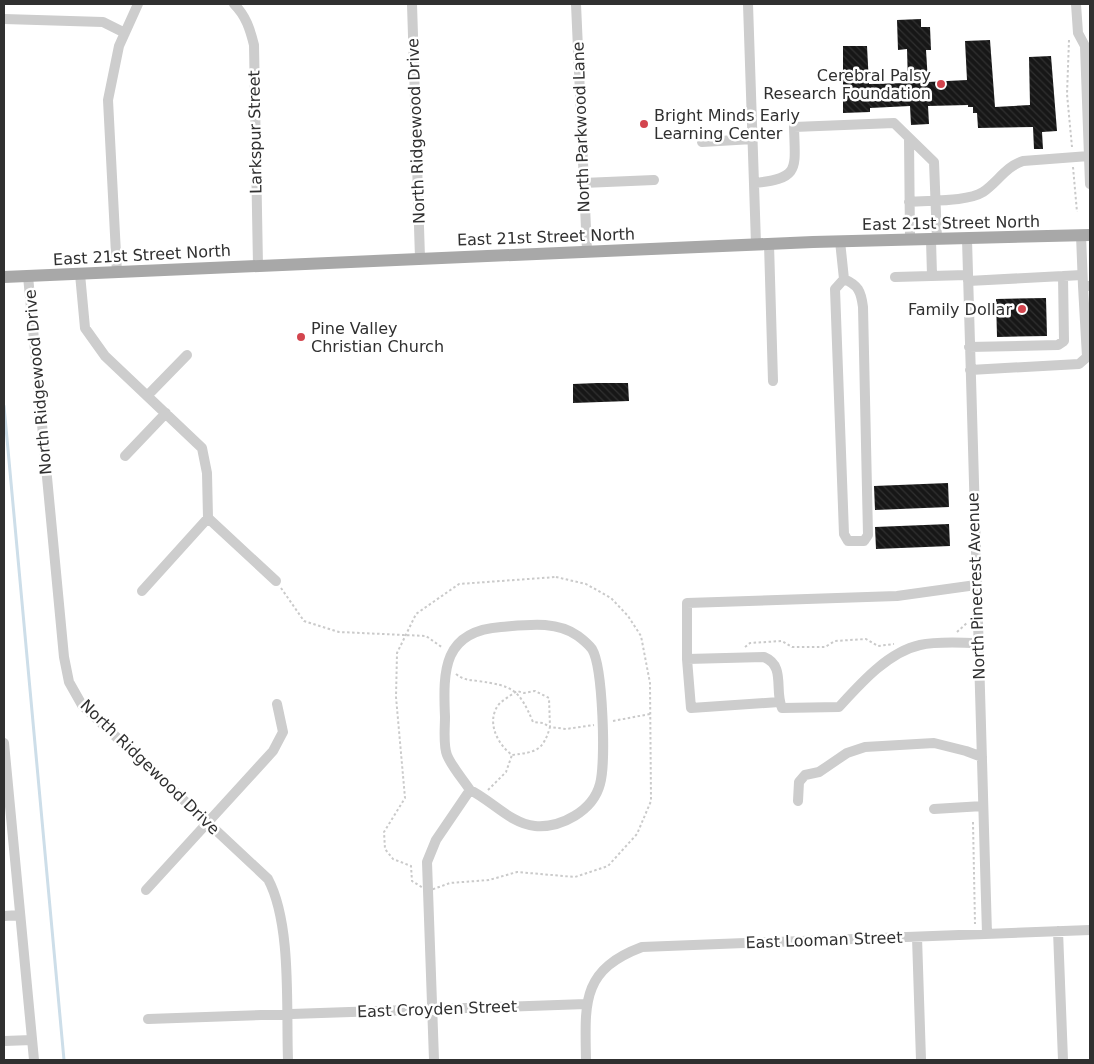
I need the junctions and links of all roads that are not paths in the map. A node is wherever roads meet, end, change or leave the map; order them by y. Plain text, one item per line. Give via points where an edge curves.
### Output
1 (138, 4) edge
2 (234, 4) edge
3 (412, 4) edge
4 (576, 4) edge
5 (748, 4) edge
6 (1076, 4) edge
7 (4, 19) edge
8 (124, 33) junction
9 (1088, 46) edge
10 (909, 138) junction
11 (1089, 138) edge
12 (753, 139) junction
13 (702, 142) dead end
14 (1089, 156) edge
15 (654, 180) dead end
16 (584, 183) junction
17 (754, 183) junction
18 (1090, 184) edge
19 (936, 200) junction
20 (909, 202) junction
21 (1085, 235) edge
22 (967, 239) junction
23 (910, 240) junction
24 (934, 240) junction
25 (840, 242) junction
26 (763, 244) junction
27 (587, 251) junction
28 (420, 258) junction
29 (258, 266) junction
30 (116, 273) junction
31 (80, 274) junction
32 (932, 275) junction
33 (1082, 275) junction
34 (28, 276) junction
35 (895, 276) dead end
36 (1063, 276) junction
37 (4, 277) edge
38 (844, 278) junction
39 (968, 278) junction
40 (1086, 286) edge
41 (969, 347) junction
42 (187, 355) dead end
43 (970, 370) junction
44 (773, 381) dead end
45 (148, 396) junction
46 (166, 413) junction
47 (125, 456) dead end
48 (208, 518) junction
49 (276, 581) road end
50 (976, 585) junction
51 (142, 591) dead end
52 (978, 642) junction
53 (688, 659) junction
54 (779, 702) junction
55 (277, 704) dead end
56 (4, 743) edge
57 (982, 757) junction
58 (6, 788) edge
59 (470, 790) junction
60 (798, 801) dead end
61 (983, 806) junction
62 (934, 809) dead end
63 (209, 823) junction
64 (146, 890) dead end
65 (20, 915) junction
66 (4, 916) edge
67 (1090, 930) edge
68 (1058, 932) junction
69 (986, 934) junction
70 (917, 937) junction
71 (586, 1004) junction
72 (432, 1009) junction
73 (287, 1015) junction
74 (148, 1019) dead end
75 (32, 1040) junction
76 (4, 1041) edge
77 (34, 1060) edge
78 (288, 1060) edge
79 (434, 1060) edge
80 (586, 1060) edge
81 (920, 1060) edge
82 (1063, 1060) edge

1 - 8 street
2 - 29 street, Larkspur Street via 243,13 254,45
3 - 28 street, North Ridgewood Drive
4 - 16 street, North Parkwood Lane
5 - 12 street
6 - 9 street via 1078,33
7 - 8 street via 103,22
8 - 30 street via 118,46 108,100
9 - 11 street
10 - 17 street via 894,123 794,127 792,171 782,180
10 - 19 street via 934,162
10 - 20 street
11 - 14 street
12 - 13 street
12 - 17 street
14 - 18 street
14 - 19 street via 1023,160 1002,172 980,194
15 - 16 street
16 - 27 street, North Parkwood Lane
17 - 26 street
19 - 20 street
19 - 24 street
20 - 23 street
21 - 22 main road, East 21st Street North
21 - 33 street
22 - 24 main road, East 21st Street North
22 - 39 street, North Pinecrest Avenue
23 - 24 main road, East 21st Street North
23 - 25 main road, East 21st Street North
24 - 32 street
25 - 26 main road, East 21st Street North
25 - 38 street
26 - 27 main road, East 21st Street North
26 - 44 street
27 - 28 main road, East 21st Street North
28 - 29 main road, East 21st Street North
29 - 30 main road, East 21st Street North
30 - 31 main road, East 21st Street North
31 - 34 main road, East 21st Street North
31 - 45 street via 85,328 105,356
32 - 35 street
32 - 39 street
33 - 36 street
33 - 40 street
34 - 37 main road, East 21st Street North
34 - 63 street, North Ridgewood Drive via 69,682 82,705
36 - 39 street
36 - 41 street via 1064,341 1058,345
38 - 38 street via 856,284 862,294 868,535 864,540 848,541 844,534 835,289
39 - 41 street, North Pinecrest Avenue
40 - 43 street via 1087,357 1079,364
41 - 43 street, North Pinecrest Avenue
42 - 45 street
43 - 50 street, North Pinecrest Avenue
45 - 46 street
46 - 47 street
46 - 48 street via 202,448 207,473
48 - 49 street
48 - 51 street
50 - 52 street, North Pinecrest Avenue
50 - 53 street via 897,596 687,603
52 - 54 street via 920,645 901,653 880,667 839,707 782,708
52 - 57 street, North Pinecrest Avenue
53 - 54 street via 764,657 773,661 777,666
53 - 54 street via 690,708
55 - 63 street via 283,732 273,751
56 - 58 street
57 - 60 street via 934,743 865,747 819,772 805,775 799,782
57 - 61 street, North Pinecrest Avenue
58 - 65 street
59 - 59 street via 446,753 444,689 449,654 464,637 484,628 561,627 579,636 592,650 603,723 600,785 588,806 571,820 535,826 513,819 484,796
59 - 72 street via 436,840 426,862
61 - 62 street
61 - 69 street, North Pinecrest Avenue
63 - 64 street
63 - 73 street, North Ridgewood Drive via 268,879 276,893 283,923
65 - 66 street
65 - 75 street
67 - 68 street, East Looman Street
68 - 69 street, East Looman Street
68 - 82 street
69 - 70 street, East Looman Street
70 - 71 street, East Looman Street via 642,947 623,954 606,968 591,988
70 - 81 street
71 - 72 street, East Croyden Street
71 - 80 street
72 - 73 street, East Croyden Street
72 - 79 street
73 - 74 street, East Croyden Street
73 - 78 street, North Ridgewood Drive
75 - 76 street
75 - 77 street

